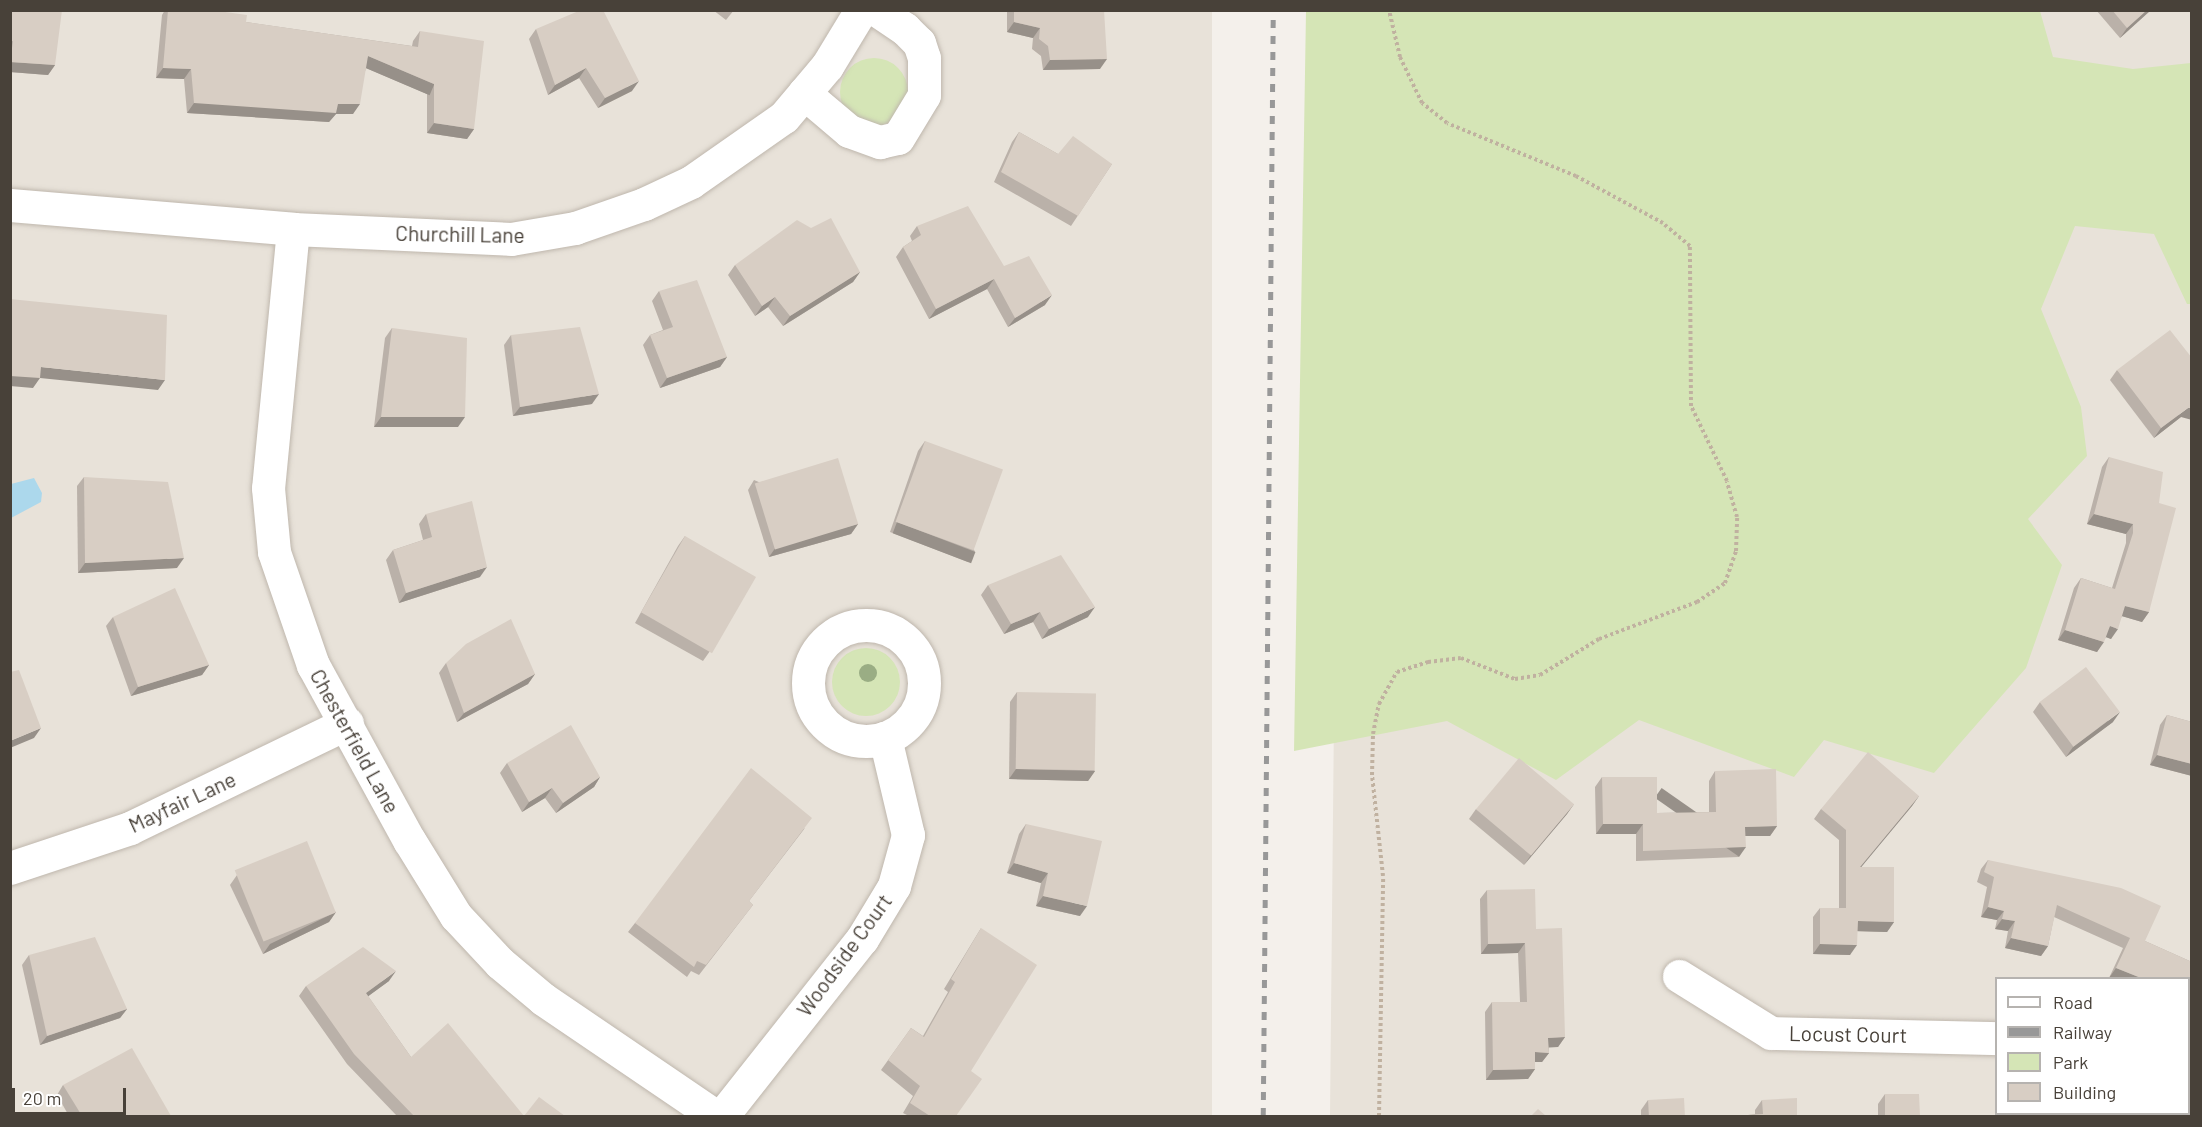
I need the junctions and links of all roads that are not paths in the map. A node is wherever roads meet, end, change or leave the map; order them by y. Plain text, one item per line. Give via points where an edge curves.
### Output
1 (861, 10) edge
2 (877, 10) edge
3 (804, 93) junction
4 (10, 205) edge
5 (293, 229) junction
6 (347, 723) junction
7 (885, 738) dead end
8 (10, 868) edge
9 (1679, 976) dead end
10 (1995, 1038) edge
11 (715, 1116) edge
12 (722, 1116) edge

1 - 3 street, Churchill Lane via 827,66
2 - 3 street via 905,29 919,44 924,58 924,95 898,138 880,142 849,132
3 - 5 street, Churchill Lane via 784,117 692,182 575,228 511,239
4 - 5 street, Churchill Lane
5 - 6 street, Chesterfield Lane via 268,488 274,552 313,665
6 - 8 street, Mayfair Lane via 130,828
6 - 11 street, Chesterfield Lane via 409,840 456,916 500,963 543,999
7 - 12 street, Woodside Court via 908,835 894,886 861,939
9 - 10 street, Locust Court via 1771,1033

